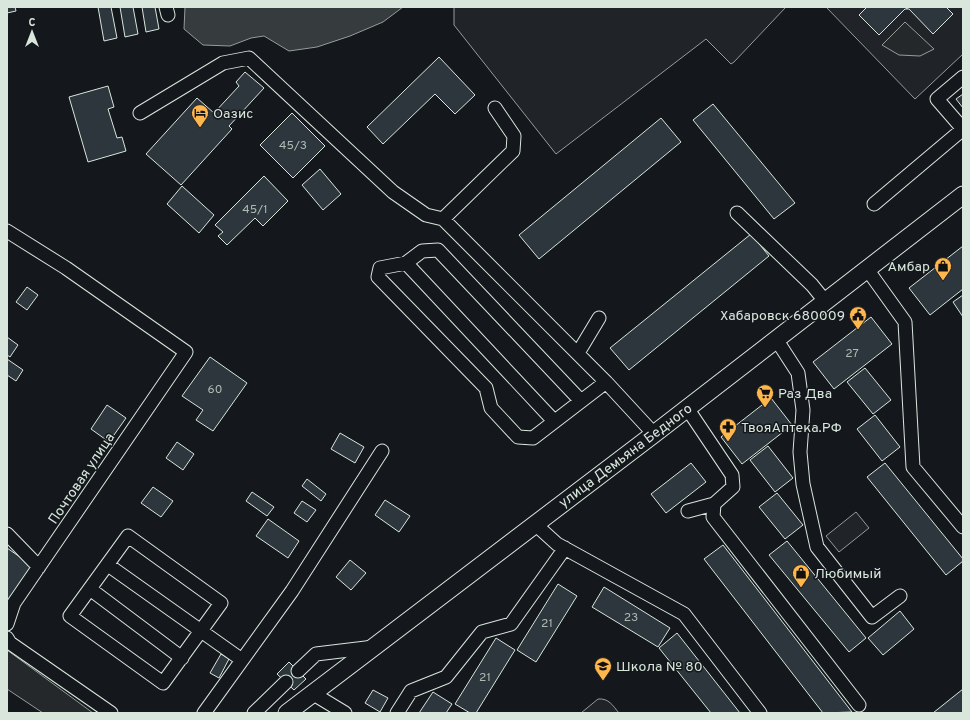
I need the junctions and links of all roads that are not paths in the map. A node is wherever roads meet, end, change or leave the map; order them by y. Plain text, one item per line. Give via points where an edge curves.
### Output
1 (963, 77) edge
2 (495, 108) dead end
3 (140, 113) dead end
4 (963, 129) edge
5 (963, 195) edge
6 (874, 204) dead end
7 (738, 213) dead end
8 (443, 220) junction
9 (7, 231) edge
10 (406, 262) junction
11 (867, 269) junction
12 (826, 301) junction
13 (599, 318) dead end
14 (776, 339) junction
15 (578, 353) junction
16 (606, 382) junction
17 (581, 401) junction
18 (687, 408) junction
19 (554, 421) junction
20 (654, 434) junction
21 (382, 451) dead end
22 (714, 504) junction
23 (688, 510) dead end
24 (535, 524) junction
25 (963, 527) edge
26 (7, 534) edge
27 (565, 548) junction
28 (108, 565) junction
29 (39, 567) junction
30 (90, 589) junction
31 (900, 596) dead end
32 (7, 624) edge
33 (201, 631) junction
34 (7, 638) edge
35 (374, 647) junction
36 (182, 658) junction
37 (242, 660) junction
38 (298, 671) dead end
39 (286, 682) dead end
40 (312, 694) junction
41 (859, 705) dead end
42 (111, 713) edge
43 (204, 713) edge
44 (253, 713) edge
45 (287, 713) edge
46 (345, 713) edge
47 (397, 713) edge
48 (760, 713) edge

1 - 4 street via 937,99
2 - 8 street via 514,136 513,151
3 - 8 street via 223,63 249,58 393,192 426,215
4 - 6 street
5 - 11 main road, улица Демьяна Бедного
7 - 12 street
8 - 15 street
9 - 29 street, Почтовая улица via 66,268 186,352
10 - 17 street via 422,251 438,250
10 - 19 street
10 - 19 street via 380,268 378,277 486,388 491,408 518,437 533,438
11 - 12 main road, улица Демьяна Бедного
11 - 25 street via 905,322 913,467
12 - 14 main road, улица Демьяна Бедного
13 - 15 street
14 - 18 main road, улица Демьяна Бедного
14 - 31 street via 798,373 803,410 800,452 803,484 817,548 872,617
15 - 16 street
16 - 17 street
16 - 20 street
17 - 19 street
18 - 20 main road, улица Демьяна Бедного
18 - 22 street via 732,475 733,487
20 - 24 main road, улица Демьяна Бедного
21 - 37 street via 292,591
22 - 23 street
22 - 41 street via 713,517
24 - 27 street
24 - 35 main road, улица Демьяна Бедного
26 - 29 street
27 - 47 street via 511,624 482,632 446,677 411,690
27 - 48 street via 684,614
28 - 30 street
28 - 33 street
28 - 33 street via 128,536 221,603
29 - 32 street, Почтовая улица via 14,603
30 - 36 street
30 - 36 street via 70,616 163,683
33 - 36 street
33 - 37 street
34 - 42 street via 10,643
35 - 38 street via 316,654
35 - 40 main road, улица Демьяна Бедного
37 - 43 street
39 - 44 street
40 - 45 main road, улица Демьяна Бедного
40 - 46 street

